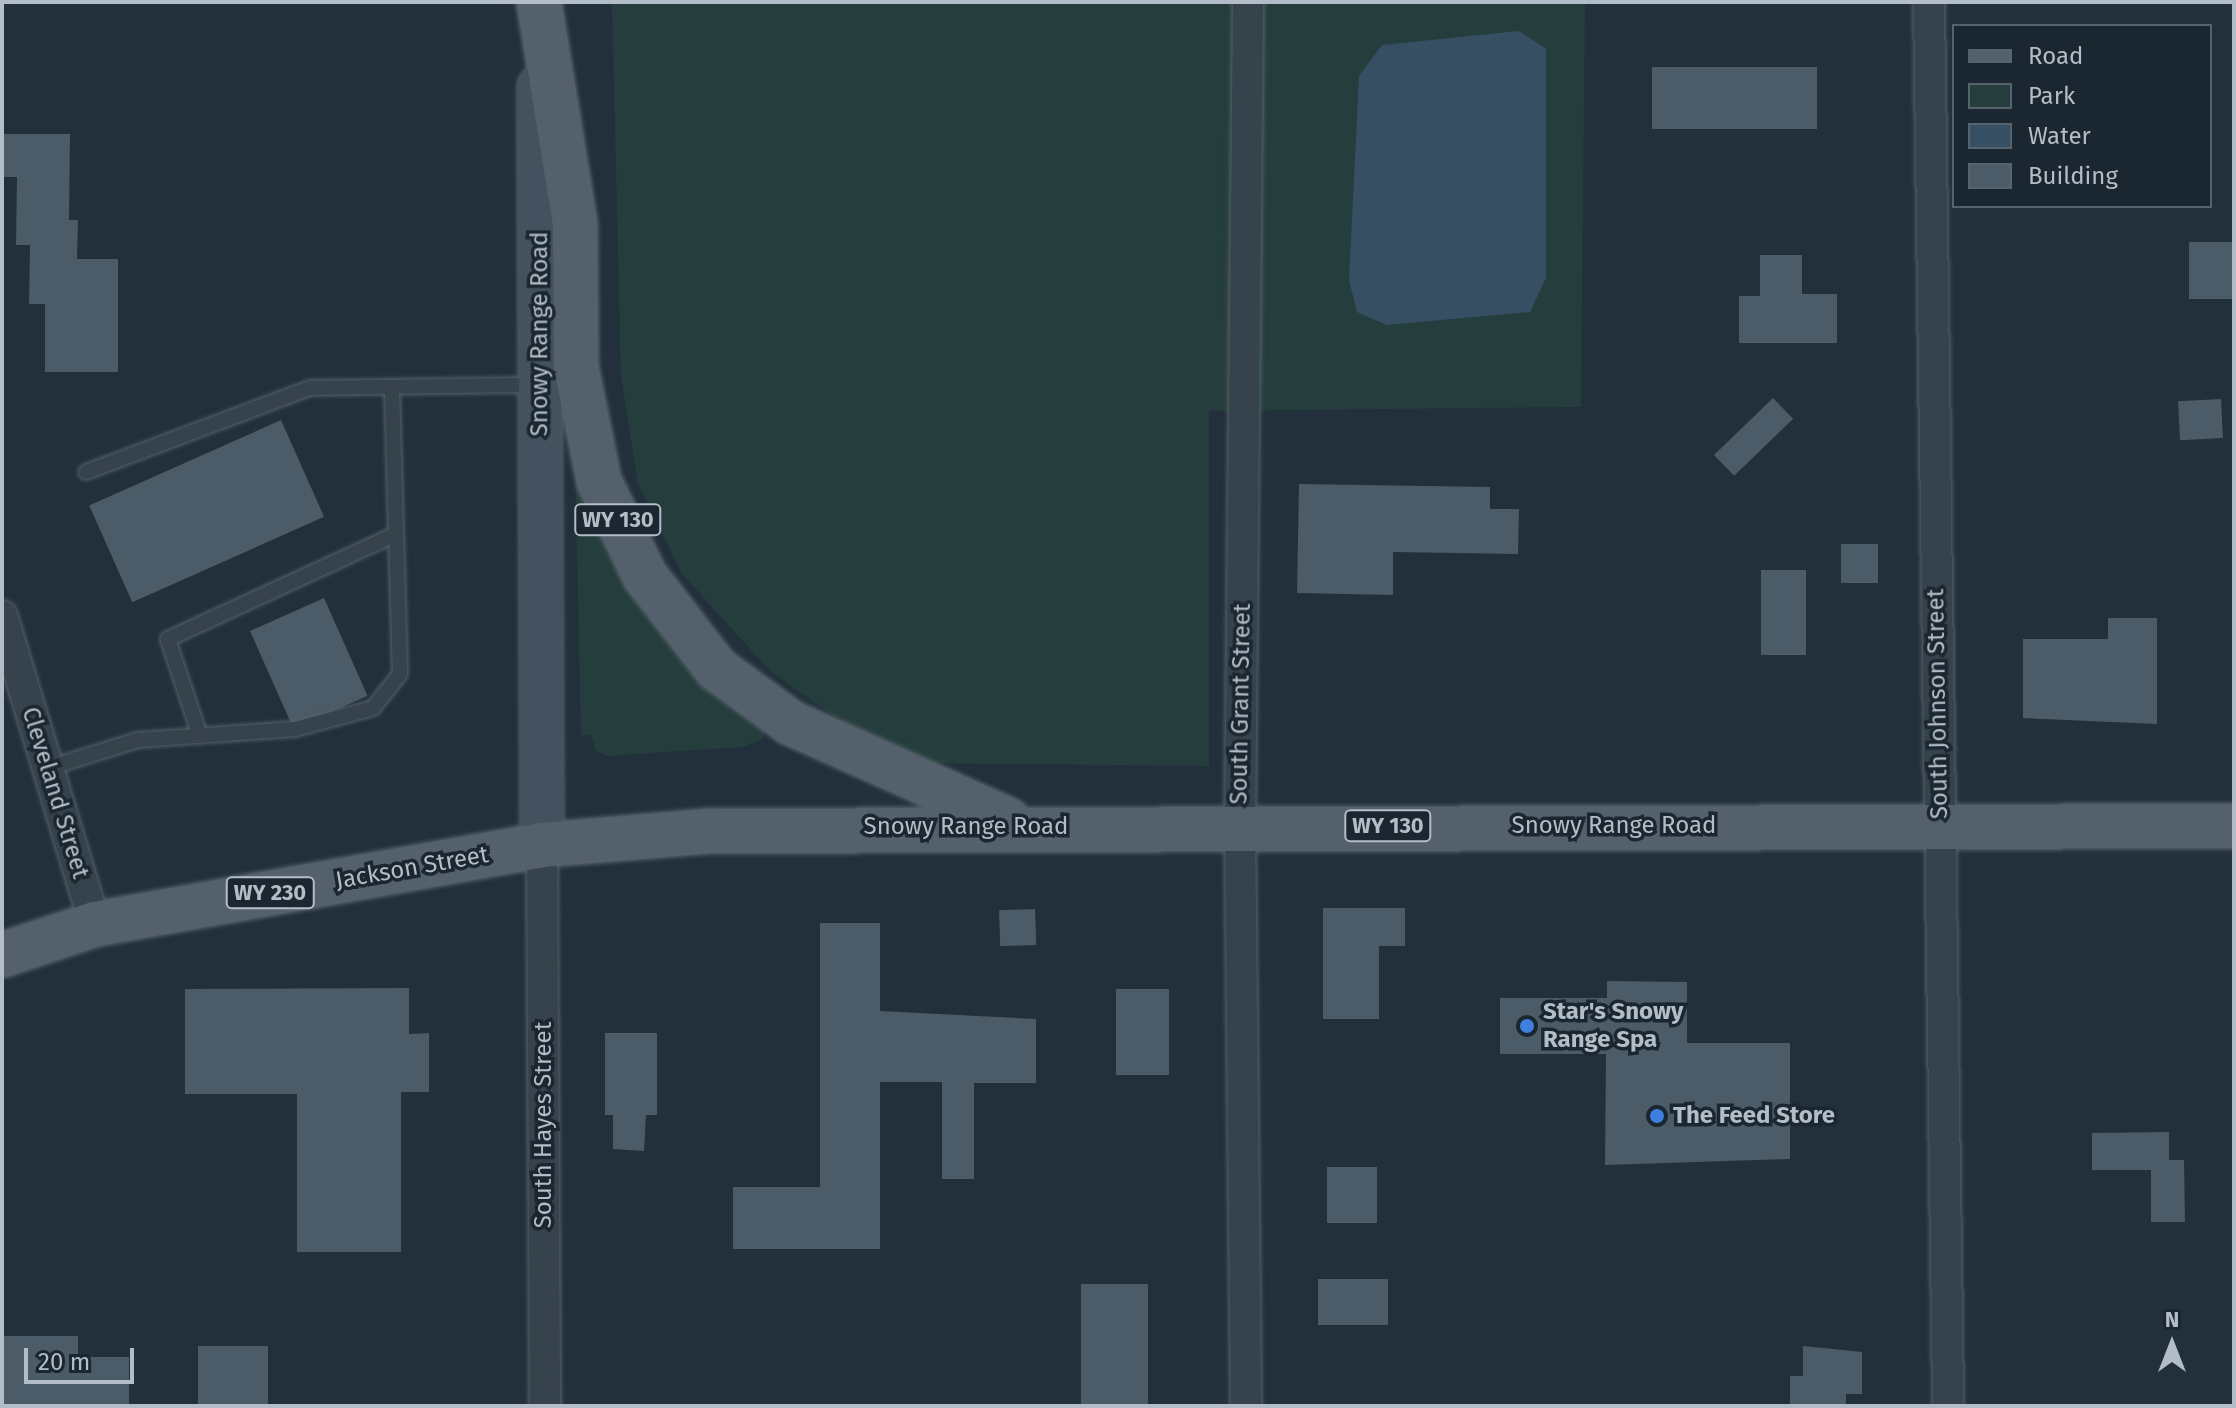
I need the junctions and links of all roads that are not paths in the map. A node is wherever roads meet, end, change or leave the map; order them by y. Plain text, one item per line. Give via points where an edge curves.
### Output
1 (539, 2) edge
2 (1248, 2) edge
3 (1929, 2) edge
4 (540, 384) junction
5 (392, 387) junction
6 (86, 472) dead end
7 (396, 534) junction
8 (2, 616) edge
9 (200, 736) junction
10 (48, 768) junction
11 (1940, 826) junction
12 (2234, 826) edge
13 (1025, 827) junction
14 (1240, 827) junction
15 (542, 845) junction
16 (95, 924) junction
17 (2, 955) edge
18 (545, 1406) edge
19 (1246, 1406) edge
20 (1948, 1406) edge

1 - 4 main road, Snowy Range Road / WY 130
1 - 13 main road, WY 130 via 575,224 576,367 599,481 645,576 717,669 791,723
2 - 14 street, South Grant Street
3 - 11 street, South Johnson Street
4 - 5 lane
4 - 15 main road, Snowy Range Road / WY 130
5 - 6 lane via 310,388
5 - 7 lane
7 - 9 lane via 168,639
7 - 9 lane via 400,674 373,708 295,729
8 - 10 street, Cleveland Street
9 - 10 lane via 138,740
10 - 16 street, Cleveland Street
11 - 12 main road, Snowy Range Road / WY 130
11 - 14 main road, Snowy Range Road / WY 130
11 - 20 street, South Johnson Street
13 - 14 main road, Snowy Range Road / WY 130
13 - 15 main road, Snowy Range Road / WY 130 via 709,831
14 - 19 street, South Grant Street
15 - 16 main road, Jackson Street / WY 230
15 - 18 street, South Hayes Street
16 - 17 main road, Jackson Street / WY 230

